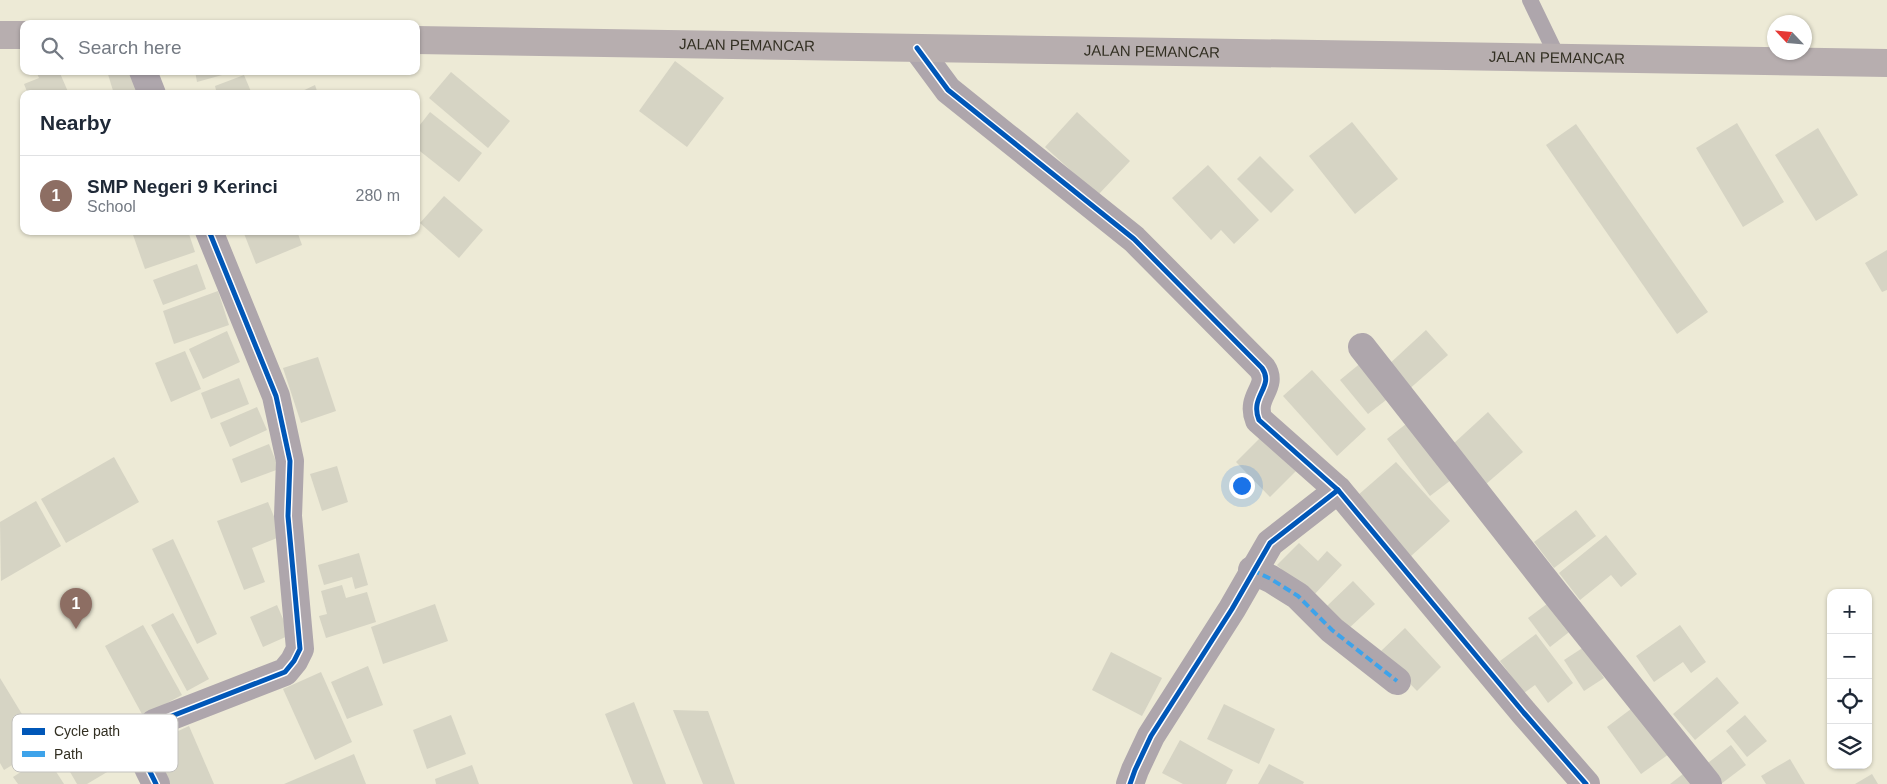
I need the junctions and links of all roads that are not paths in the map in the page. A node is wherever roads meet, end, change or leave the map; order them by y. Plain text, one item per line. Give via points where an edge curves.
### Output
1 (1530, 0) edge
2 (20, 35) edge
3 (0, 36) edge
4 (420, 40) edge
5 (917, 48) junction
6 (1558, 58) junction
7 (1887, 63) edge
8 (145, 75) edge
9 (150, 90) edge
10 (210, 235) edge
11 (1362, 347) dead end
12 (1338, 490) junction
13 (1252, 570) junction
14 (1397, 681) dead end
15 (177, 714) edge
16 (151, 772) edge
17 (156, 784) edge
18 (1130, 784) edge
19 (1586, 784) edge
20 (1708, 784) edge

1 - 6 lane
2 - 3 main road
4 - 5 main road, JALAN PEMANCAR
5 - 6 main road, JALAN PEMANCAR
5 - 12 street via 948,90 1134,239 1262,368 1266,383 1256,404 1259,420
6 - 7 main road, JALAN PEMANCAR
8 - 9 street
10 - 15 street via 276,396 290,461 288,516 300,649 285,672
11 - 20 street
12 - 13 street via 1270,543
12 - 19 street
13 - 14 street via 1298,596 1332,630
13 - 18 street via 1227,616 1151,736
16 - 17 street

